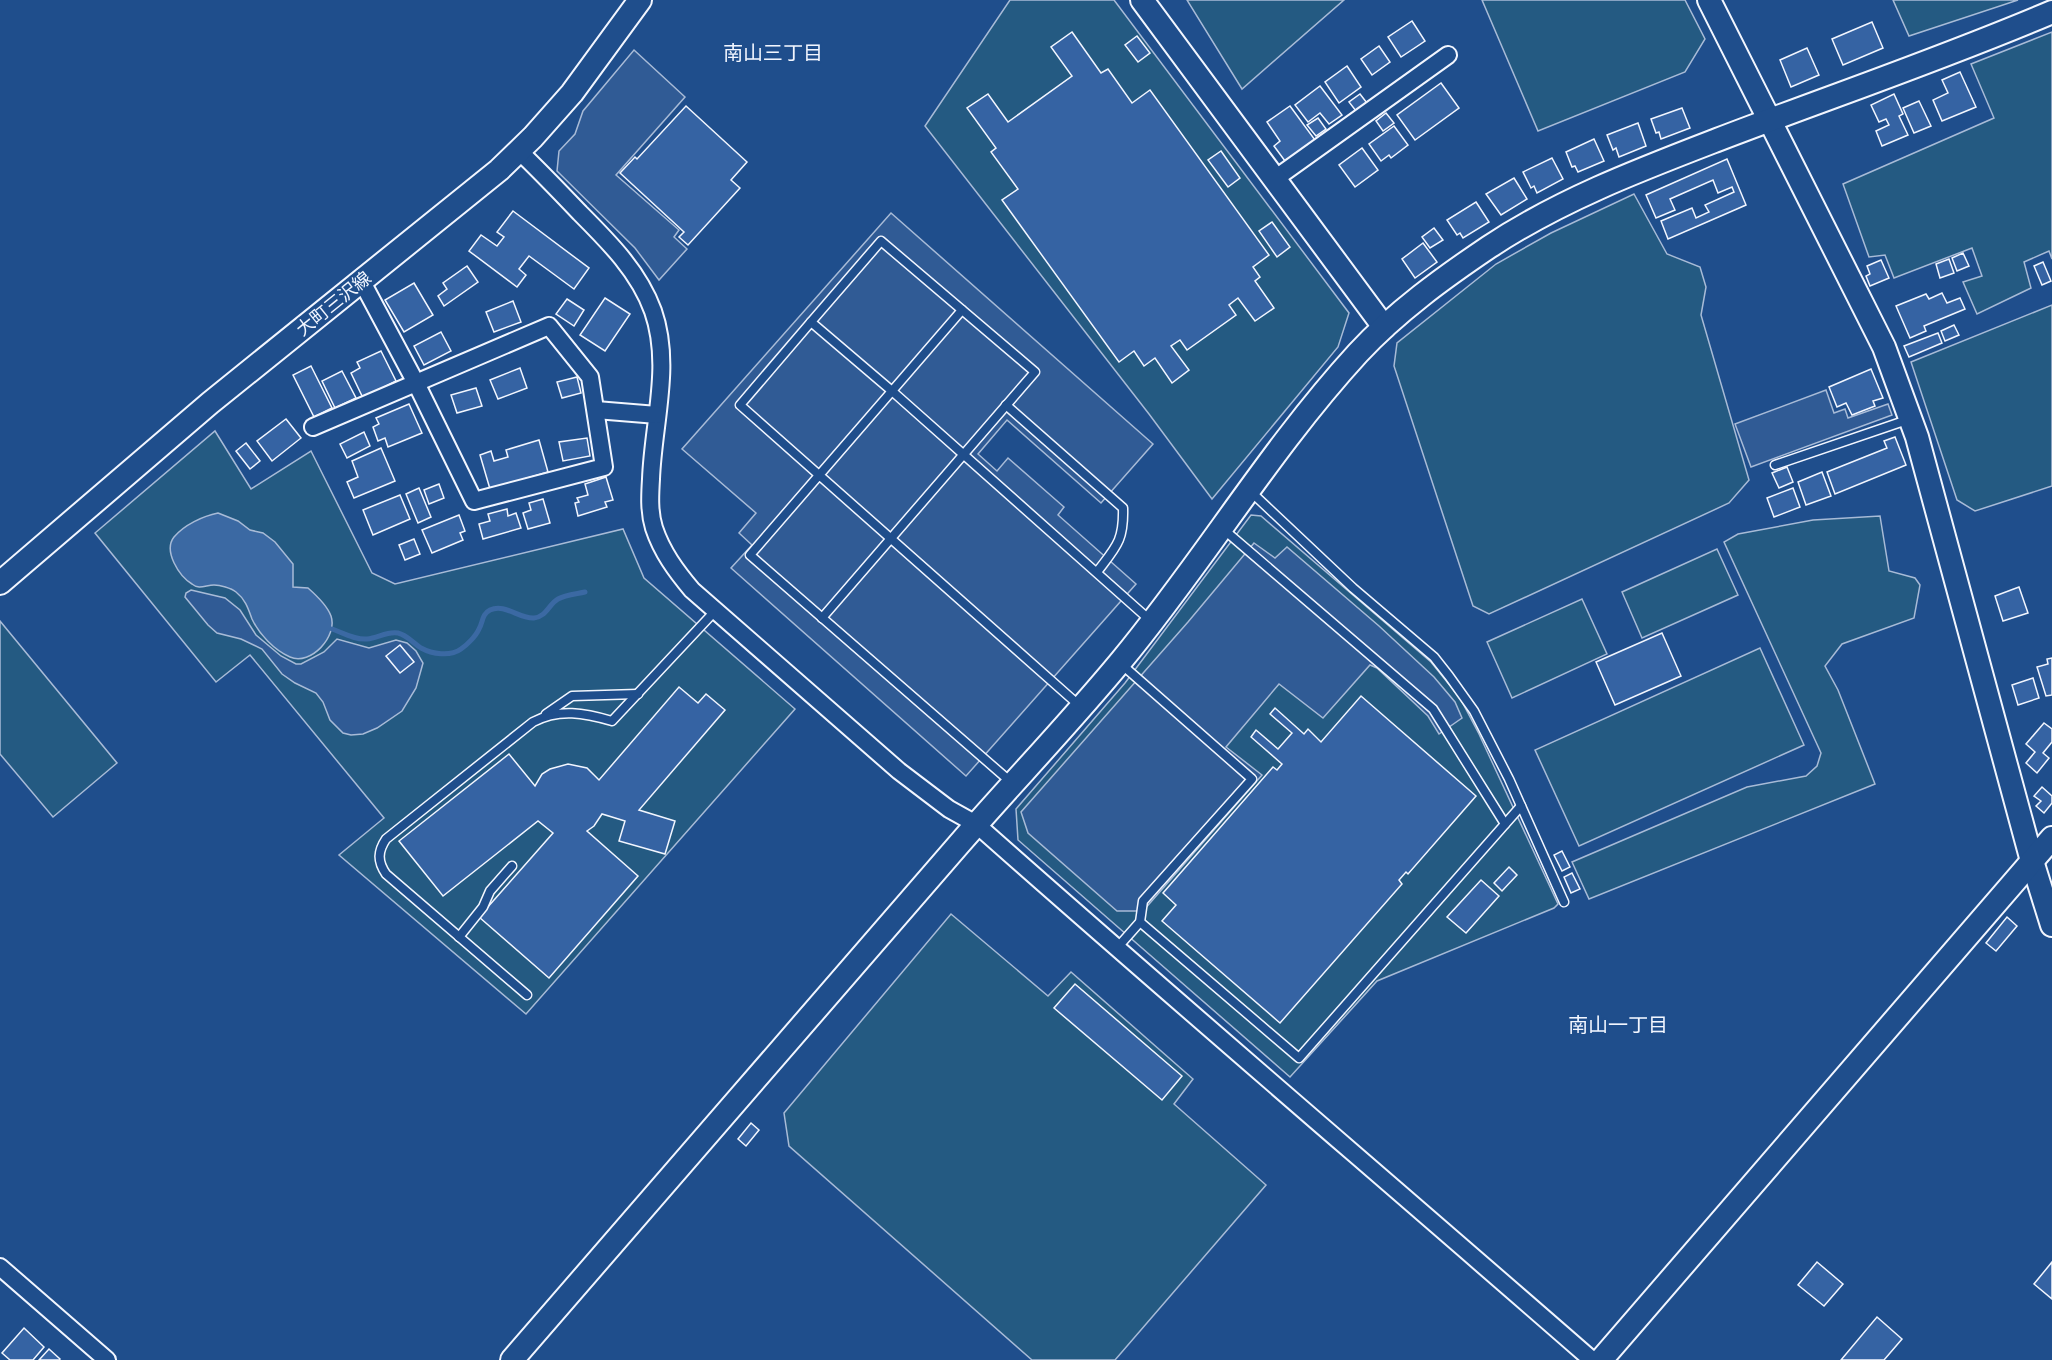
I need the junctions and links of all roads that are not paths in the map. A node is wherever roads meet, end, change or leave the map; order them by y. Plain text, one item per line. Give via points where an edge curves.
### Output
1 (640, 0) edge
2 (1143, 0) edge
3 (1709, 0) edge
4 (2052, 12) edge
5 (1448, 55) dead end
6 (1770, 120) junction
7 (519, 151) junction
8 (1275, 178) junction
9 (361, 280) junction
10 (962, 310) junction
11 (811, 322) junction
12 (1384, 327) junction
13 (416, 383) junction
14 (892, 391) junction
15 (1006, 405) junction
16 (596, 410) junction
17 (657, 415) junction
18 (1910, 419) junction
19 (313, 427) dead end
20 (964, 454) junction
21 (1775, 465) dead end
22 (820, 474) junction
23 (1248, 490) junction
24 (1222, 528) junction
25 (892, 538) junction
26 (1097, 572) junction
27 (0, 583) edge
28 (716, 610) junction
29 (822, 618) junction
30 (1152, 622) junction
31 (1120, 663) junction
32 (638, 694) junction
33 (1081, 707) junction
34 (543, 717) junction
35 (1012, 783) junction
36 (1521, 806) junction
37 (976, 824) junction
38 (1505, 824) junction
39 (2052, 838) edge
40 (2032, 861) junction
41 (512, 866) dead end
42 (1564, 902) dead end
43 (1140, 922) junction
44 (2052, 925) edge
45 (459, 937) junction
46 (1116, 949) junction
47 (527, 995) dead end
48 (0, 1267) edge
49 (87, 1354) edge
50 (107, 1360) edge
51 (512, 1360) edge
52 (1592, 1360) edge
53 (1601, 1360) edge

1 - 7 street, 大町三沢線 via 572,93
2 - 8 street
3 - 6 street
4 - 6 street via 1977,44
5 - 8 street
6 - 12 street via 1619,178 1550,211 1482,252
6 - 18 street via 1884,347
7 - 9 street, 大町三沢線 via 459,204
7 - 17 street via 610,243 644,290 659,334 661,353
8 - 12 street
9 - 13 street
9 - 27 street, 大町三沢線
10 - 11 lane via 881,240
10 - 14 lane
10 - 15 lane via 1035,372
11 - 14 lane
11 - 22 lane via 740,405
12 - 23 street via 1320,397
13 - 16 street via 549,326 591,376
13 - 16 street via 474,501 604,466
13 - 19 street
14 - 20 lane
14 - 22 lane
15 - 20 lane
15 - 26 lane via 1123,508 1119,543
16 - 17 street
17 - 28 street via 650,483 653,526 674,568
18 - 21 lane
18 - 40 street
20 - 25 lane
20 - 26 lane
22 - 25 lane
22 - 29 lane via 750,555
23 - 24 street
23 - 36 lane via 1434,657 1474,711
24 - 30 street
24 - 38 lane via 1433,709
25 - 29 lane
25 - 33 lane
26 - 30 lane
28 - 32 lane
28 - 37 street via 899,771
29 - 35 lane
30 - 31 street
31 - 33 street
31 - 43 lane via 1252,779 1143,902
32 - 34 lane via 572,696
32 - 34 lane via 612,722 569,712
33 - 35 street
34 - 45 lane via 386,839 380,849 386,874
35 - 37 street
36 - 38 lane
36 - 42 lane
37 - 46 street
37 - 51 street
38 - 43 lane via 1299,1058
39 - 40 street
40 - 44 street
40 - 53 street
41 - 45 lane
43 - 46 lane
45 - 47 lane
46 - 52 street
48 - 49 street
49 - 50 street

